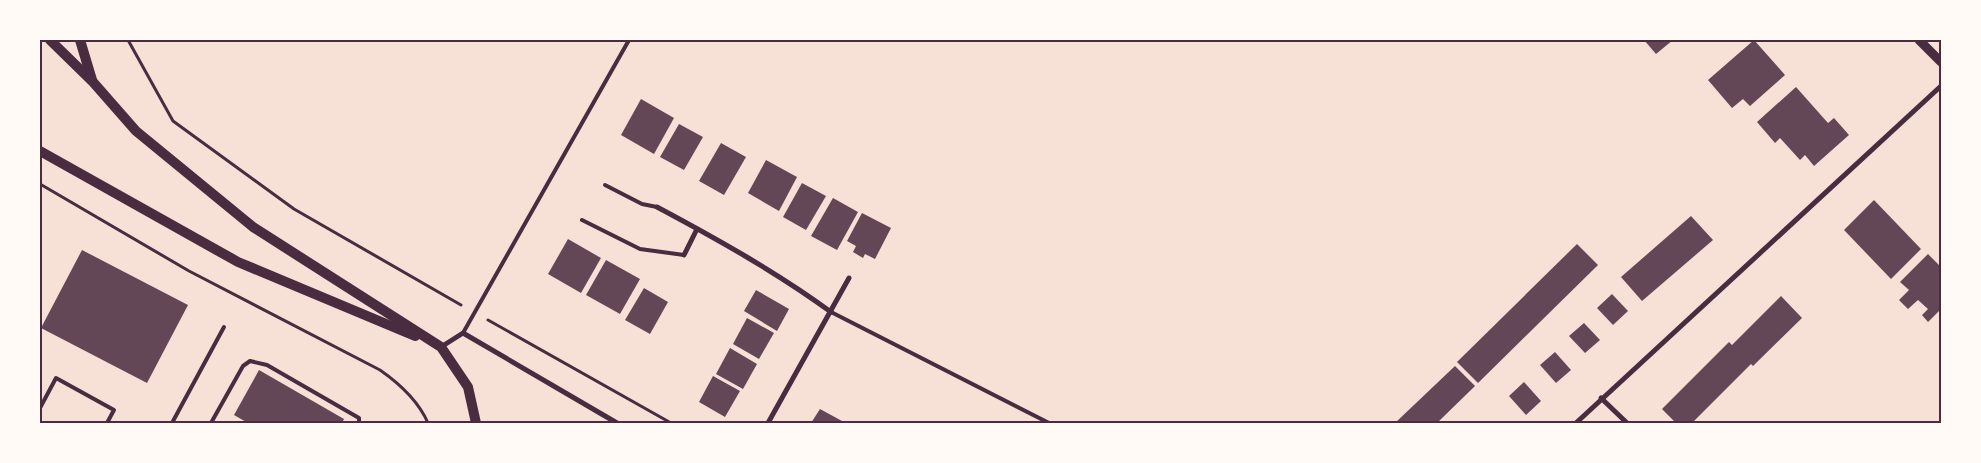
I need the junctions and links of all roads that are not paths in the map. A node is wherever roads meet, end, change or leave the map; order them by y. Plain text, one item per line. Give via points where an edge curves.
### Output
1 (50, 40) edge
2 (80, 40) edge
3 (629, 40) edge
4 (1919, 40) edge
5 (1941, 62) edge
6 (93, 82) junction
7 (1941, 86) edge
8 (40, 151) edge
9 (605, 185) dead end
10 (657, 207) joint
11 (582, 220) dead end
12 (697, 229) junction
13 (684, 255) joint
14 (849, 278) dead end
15 (831, 312) junction
16 (224, 327) dead end
17 (463, 332) junction
18 (441, 347) junction
19 (1602, 398) junction
20 (40, 408) edge
21 (107, 423) edge
22 (172, 423) edge
23 (211, 423) edge
24 (359, 423) edge
25 (476, 423) edge
26 (617, 423) edge
27 (768, 423) edge
28 (1049, 423) edge
29 (1576, 423) edge
30 (1627, 423) edge

1 - 6 main road
2 - 6 main road
3 - 17 lane
4 - 5 street
6 - 18 main road via 136,131 254,227
7 - 19 street
8 - 18 main road via 238,262
9 - 10 lane via 642,204
10 - 12 street
11 - 13 lane via 640,249
12 - 13 street
12 - 15 street via 794,286
14 - 15 street
15 - 27 street
15 - 28 lane
16 - 22 lane
17 - 18 street
17 - 26 street
18 - 25 main road via 468,387
19 - 29 street
19 - 30 street
20 - 21 lane via 56,378 114,410
23 - 24 lane via 243,366 250,361 266,366 359,418

